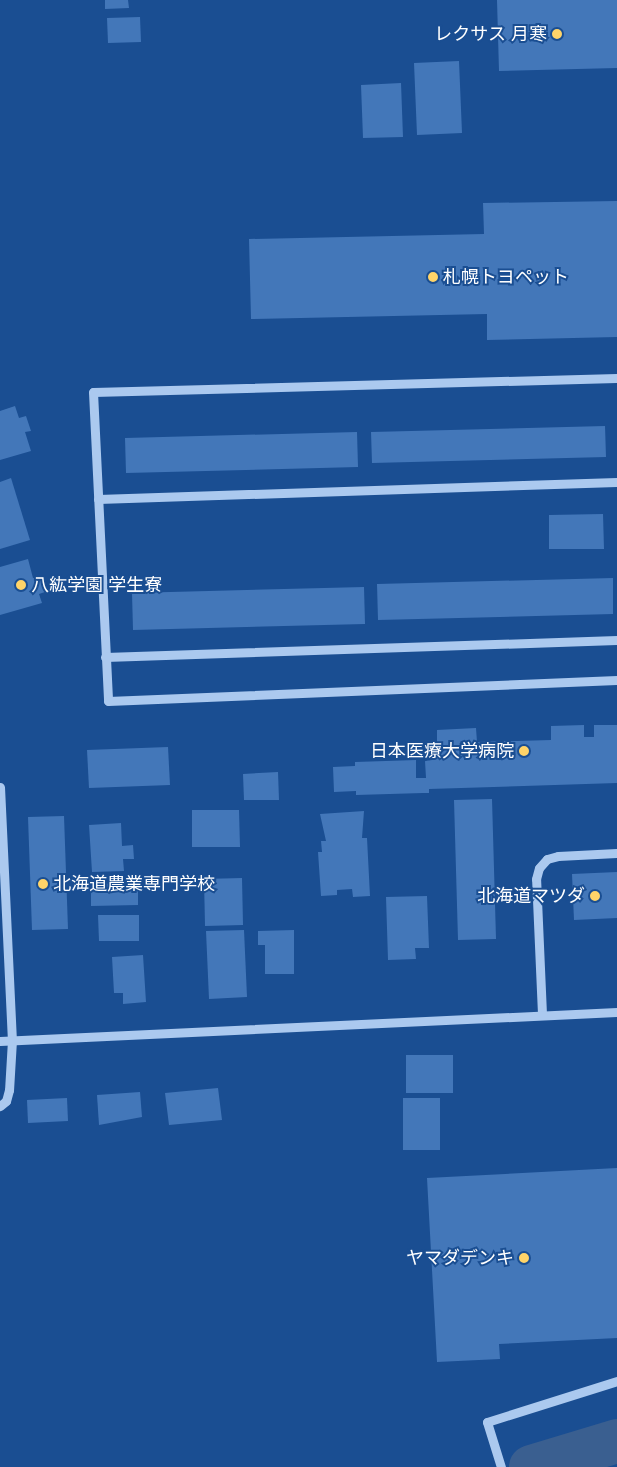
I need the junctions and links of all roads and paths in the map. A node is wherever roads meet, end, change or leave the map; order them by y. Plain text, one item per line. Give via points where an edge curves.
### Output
1 (617, 378) edge
2 (617, 482) edge
3 (98, 499) junction
4 (617, 640) edge
5 (105, 657) junction
6 (617, 680) edge
7 (0, 787) edge
8 (0, 802) edge
9 (617, 853) edge
10 (617, 1012) edge
11 (542, 1014) junction
12 (12, 1040) junction
13 (0, 1041) edge
14 (0, 1106) edge
15 (617, 1381) edge
16 (501, 1467) edge

1 - 3 street via 93,392
2 - 3 street
3 - 5 street
4 - 5 street
5 - 6 street via 108,701
7 - 8 street
8 - 12 street
9 - 11 street via 558,856 547,859 539,868 536,879
10 - 11 street
11 - 12 street
12 - 13 street
12 - 14 street via 9,1090 6,1101
15 - 16 street via 486,1422

